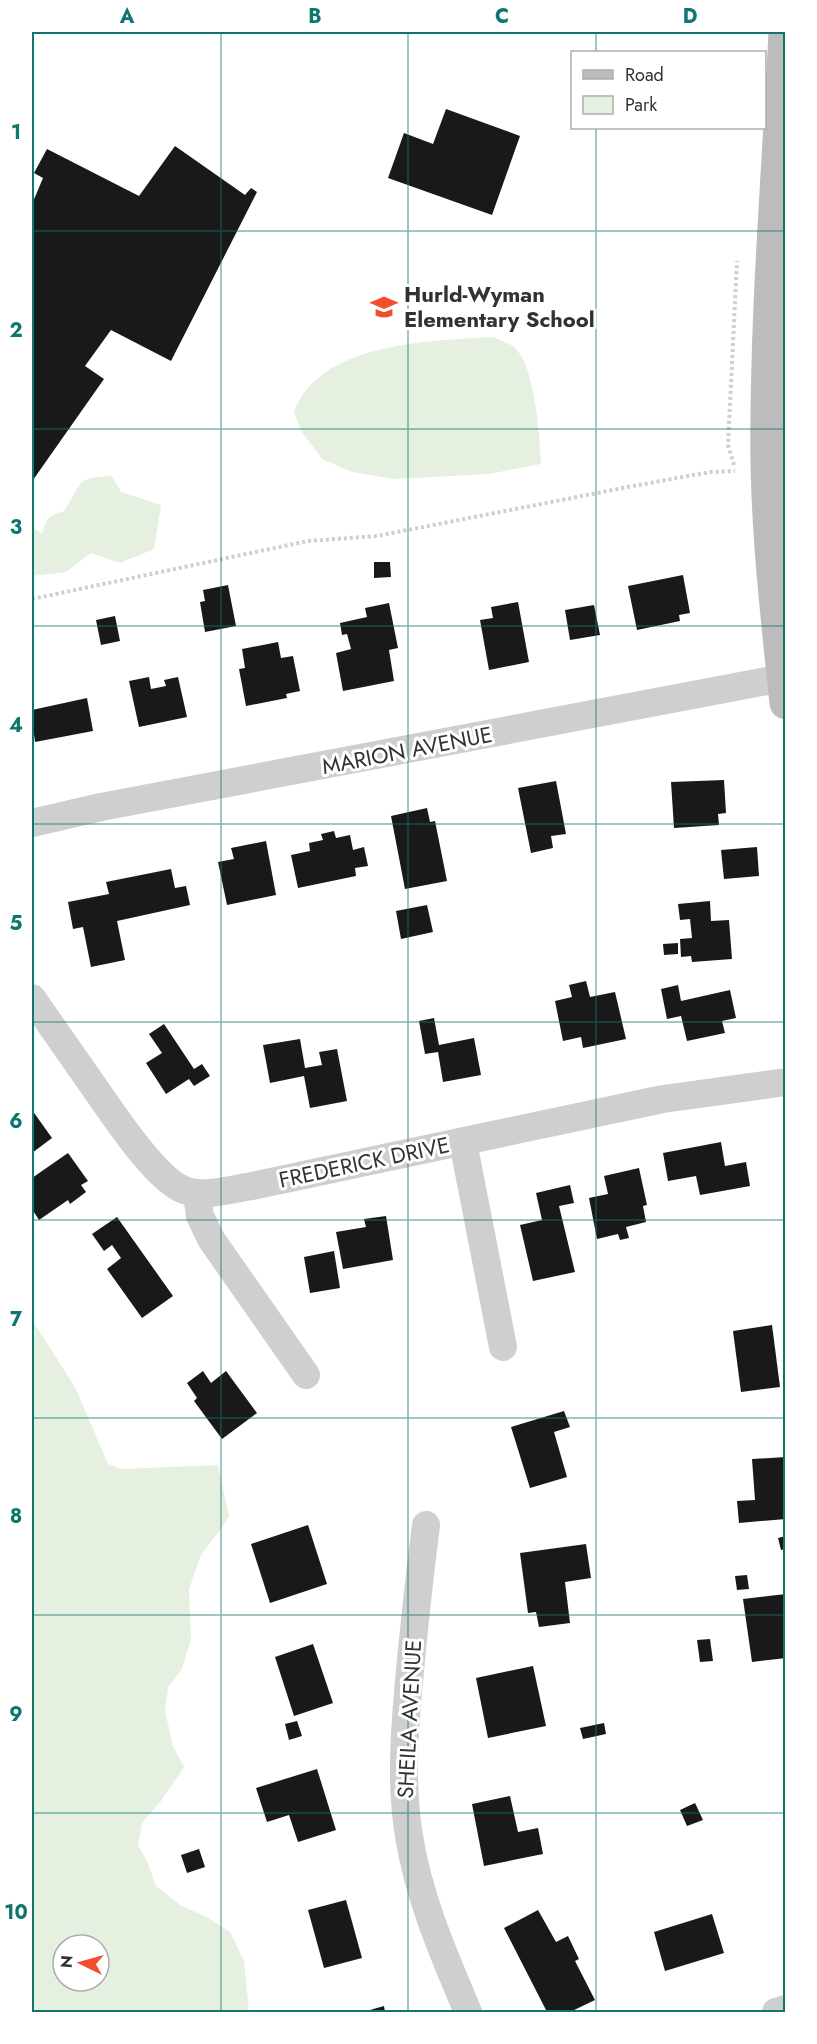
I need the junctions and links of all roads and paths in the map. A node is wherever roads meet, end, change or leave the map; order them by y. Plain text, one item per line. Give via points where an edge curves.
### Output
1 (785, 32) edge
2 (778, 291) edge
3 (736, 471) dead end
4 (32, 599) edge
5 (784, 676) edge
6 (32, 823) edge
7 (32, 998) edge
8 (786, 1082) edge
9 (463, 1142) junction
10 (197, 1193) junction
11 (503, 1347) dead end
12 (306, 1375) dead end
13 (426, 1525) dead end
14 (786, 2009) edge
15 (468, 2013) edge
16 (776, 2013) edge

1 - 2 street
2 - 5 street via 766,418 768,492
3 - 4 path via 710,472 377,536 308,541
5 - 6 street, MARION AVENUE
7 - 10 street via 151,1162 173,1184
8 - 9 street, FREDERICK DRIVE via 663,1099
9 - 10 street, FREDERICK DRIVE via 252,1186
9 - 11 street
10 - 12 street via 200,1216 211,1239
13 - 15 street, SHEILA AVENUE via 405,1722 404,1799 426,1909
14 - 16 street

